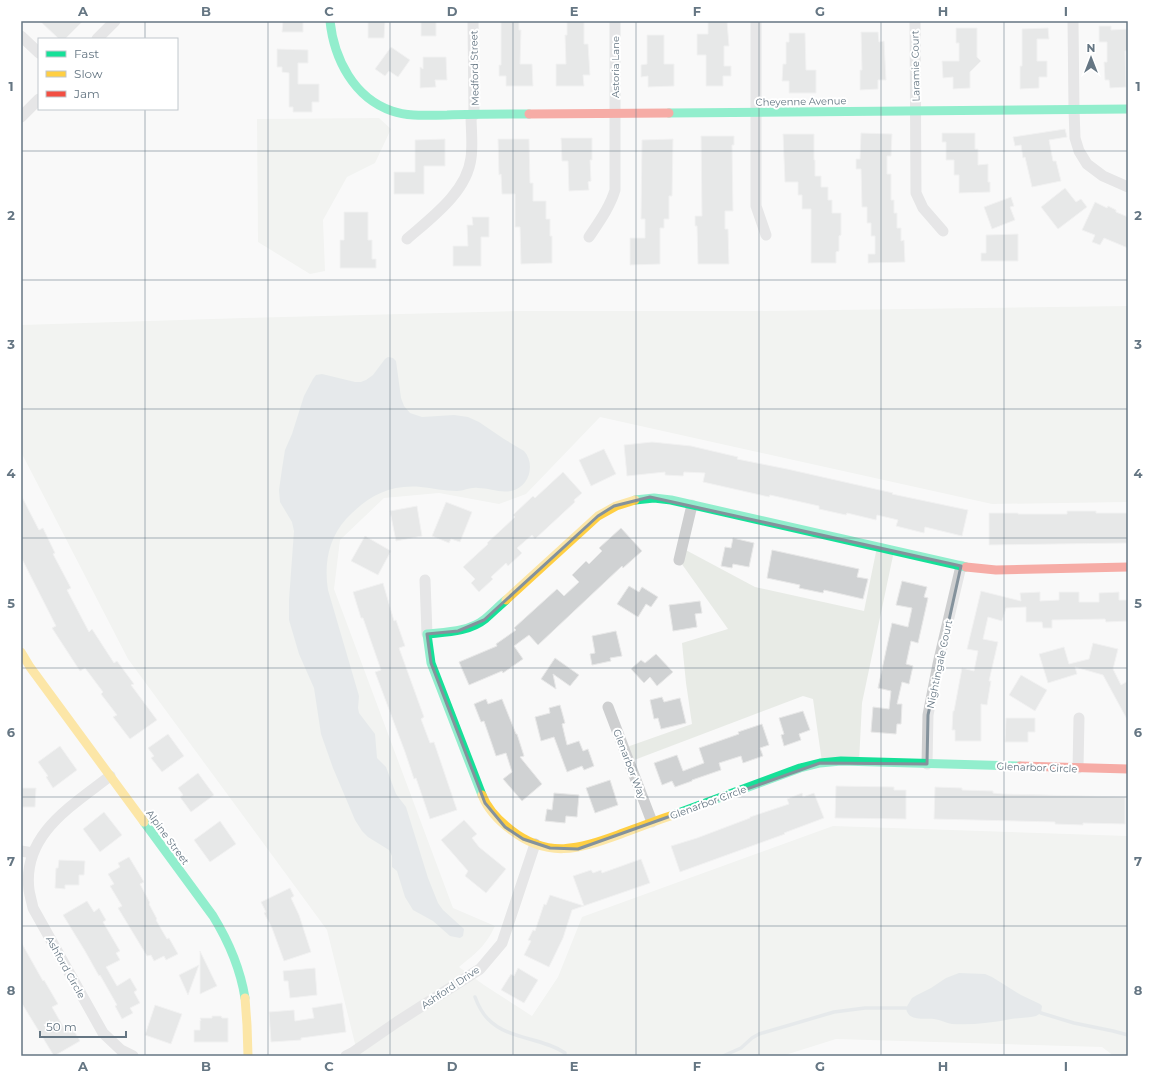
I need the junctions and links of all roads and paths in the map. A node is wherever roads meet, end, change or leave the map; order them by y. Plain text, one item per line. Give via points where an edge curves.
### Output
1 (115, 21) edge
2 (330, 21) edge
3 (473, 21) edge
4 (615, 21) edge
5 (756, 21) edge
6 (915, 21) edge
7 (1073, 21) edge
8 (21, 36) edge
9 (98, 38) edge
10 (38, 53) edge
11 (38, 99) edge
12 (1074, 109) junction
13 (1128, 109) edge
14 (916, 110) junction
15 (757, 112) junction
16 (22, 113) edge
17 (615, 113) junction
18 (473, 115) junction
19 (1128, 187) edge
20 (943, 231) dead end
21 (766, 235) dead end
22 (589, 237) dead end
23 (407, 239) dead end
24 (692, 505) junction
25 (679, 560) dead end
26 (961, 566) junction
27 (1128, 567) edge
28 (425, 580) dead end
29 (427, 634) junction
30 (21, 652) edge
31 (608, 707) dead end
32 (1079, 718) dead end
33 (927, 764) junction
34 (1078, 768) junction
35 (1128, 769) edge
36 (110, 776) junction
37 (652, 822) junction
38 (535, 844) junction
39 (21, 851) edge
40 (33, 853) junction
41 (25, 886) edge
42 (133, 1056) edge
43 (248, 1056) edge
44 (346, 1056) edge

1 - 9 street
2 - 18 street, Cheyenne Avenue via 330,31 338,58 354,85 372,100 391,111 412,115
3 - 18 street, Medford Street
4 - 17 street, Astoria Lane
5 - 15 street
6 - 14 street, Laramie Court
7 - 12 street
8 - 10 street
11 - 16 street
12 - 13 street, Cheyenne Avenue
12 - 14 street, Cheyenne Avenue
12 - 19 street via 1075,138 1079,151 1088,164 1103,176
14 - 15 street, Cheyenne Avenue
14 - 20 street, Laramie Court via 916,193 923,208
15 - 17 street, Cheyenne Avenue
15 - 21 street via 756,206
17 - 18 street, Cheyenne Avenue
17 - 22 street, Astoria Lane via 615,190
18 - 23 street, Medford Street via 468,174 441,210
24 - 25 street
24 - 26 street
24 - 29 street via 650,498 631,500 614,506 584,527 484,620 471,628
26 - 27 street via 996,570
26 - 33 street, Nightingale Court via 928,715
28 - 29 street, Glenarbor Circle
29 - 38 street, Glenarbor Circle via 432,663 485,803 505,827
30 - 36 street, Alpine Street
31 - 37 street, Glenarbor Way
32 - 34 street
33 - 34 street, Glenarbor Circle
33 - 37 street, Glenarbor Circle via 820,762
34 - 35 street, Glenarbor Circle
36 - 40 street, Ashford Circle via 56,818 42,834
36 - 43 street, Alpine Street via 213,916 230,947 240,972 248,1017
37 - 38 street, Glenarbor Circle via 578,848 550,848
38 - 44 street, Ashford Drive via 502,943 480,969
39 - 40 street
40 - 41 street, Ashford Circle
41 - 42 street, Ashford Circle via 33,908 104,1033 121,1050

